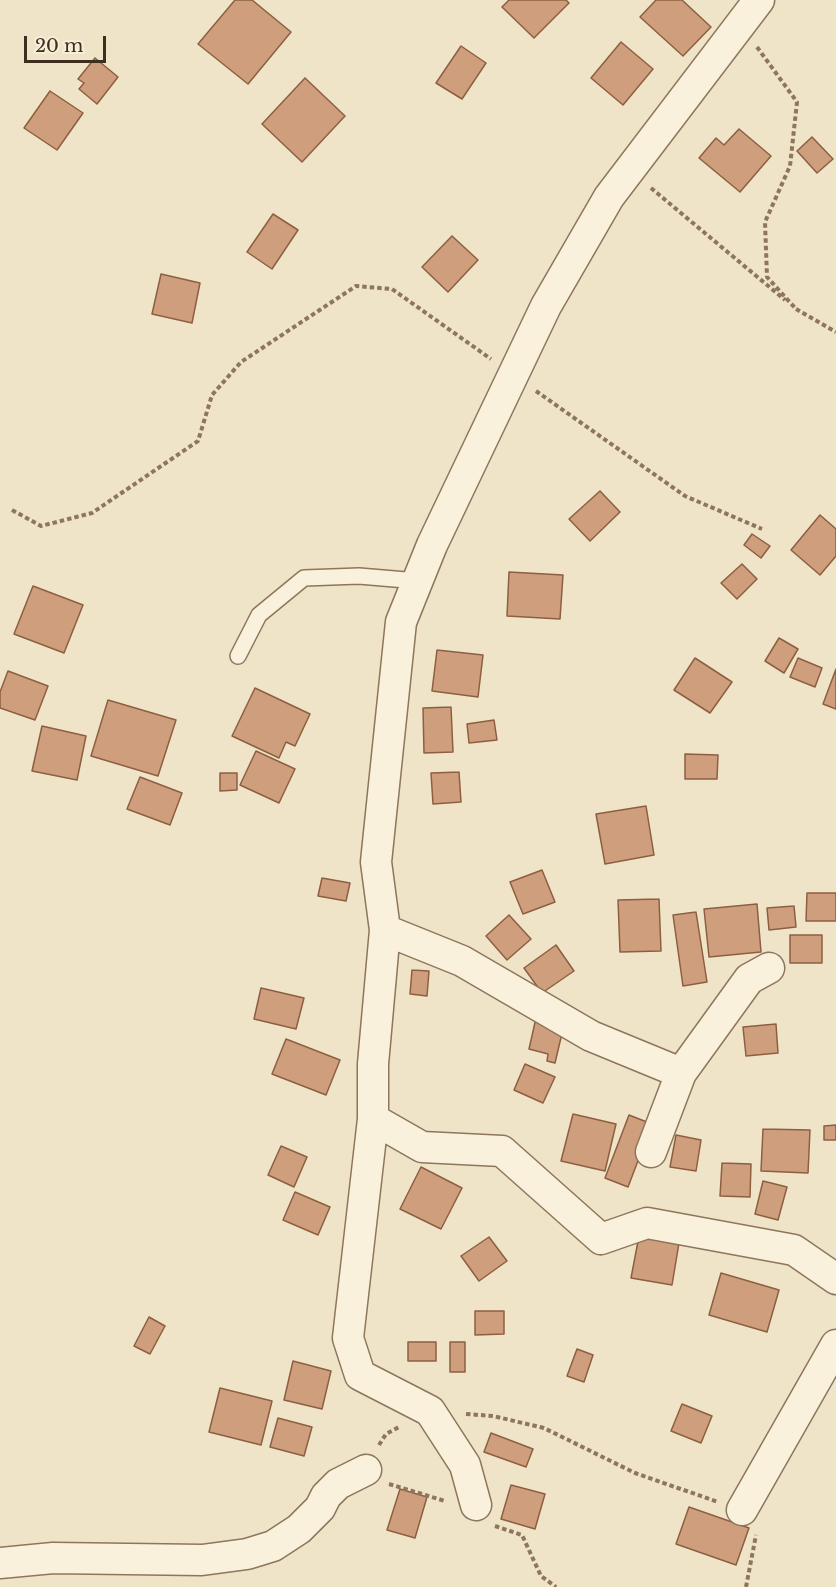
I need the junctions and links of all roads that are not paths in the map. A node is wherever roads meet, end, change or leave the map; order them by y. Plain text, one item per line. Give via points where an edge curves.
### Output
1 (759, 0) edge
2 (418, 581) junction
3 (238, 656) dead end
4 (385, 930) junction
5 (770, 968) dead end
6 (681, 1073) junction
7 (373, 1119) junction
8 (651, 1152) dead end
9 (836, 1279) edge
10 (836, 1345) edge
11 (366, 1470) road end
12 (476, 1504) road end
13 (742, 1510) road end
14 (0, 1563) edge

1 - 2 street via 609,197 546,306
2 - 3 lane via 358,576 304,578 259,615
2 - 4 street via 401,622 376,862
4 - 6 street via 462,961 591,1036
4 - 7 street via 373,1064
5 - 6 street via 749,978
6 - 8 street
7 - 9 street via 422,1147 502,1151 601,1239 647,1222 794,1250
7 - 12 street via 348,1338 360,1375 430,1411 465,1465
10 - 13 street
11 - 14 street via 338,1484 299,1529 273,1546 247,1554 202,1560 53,1558

